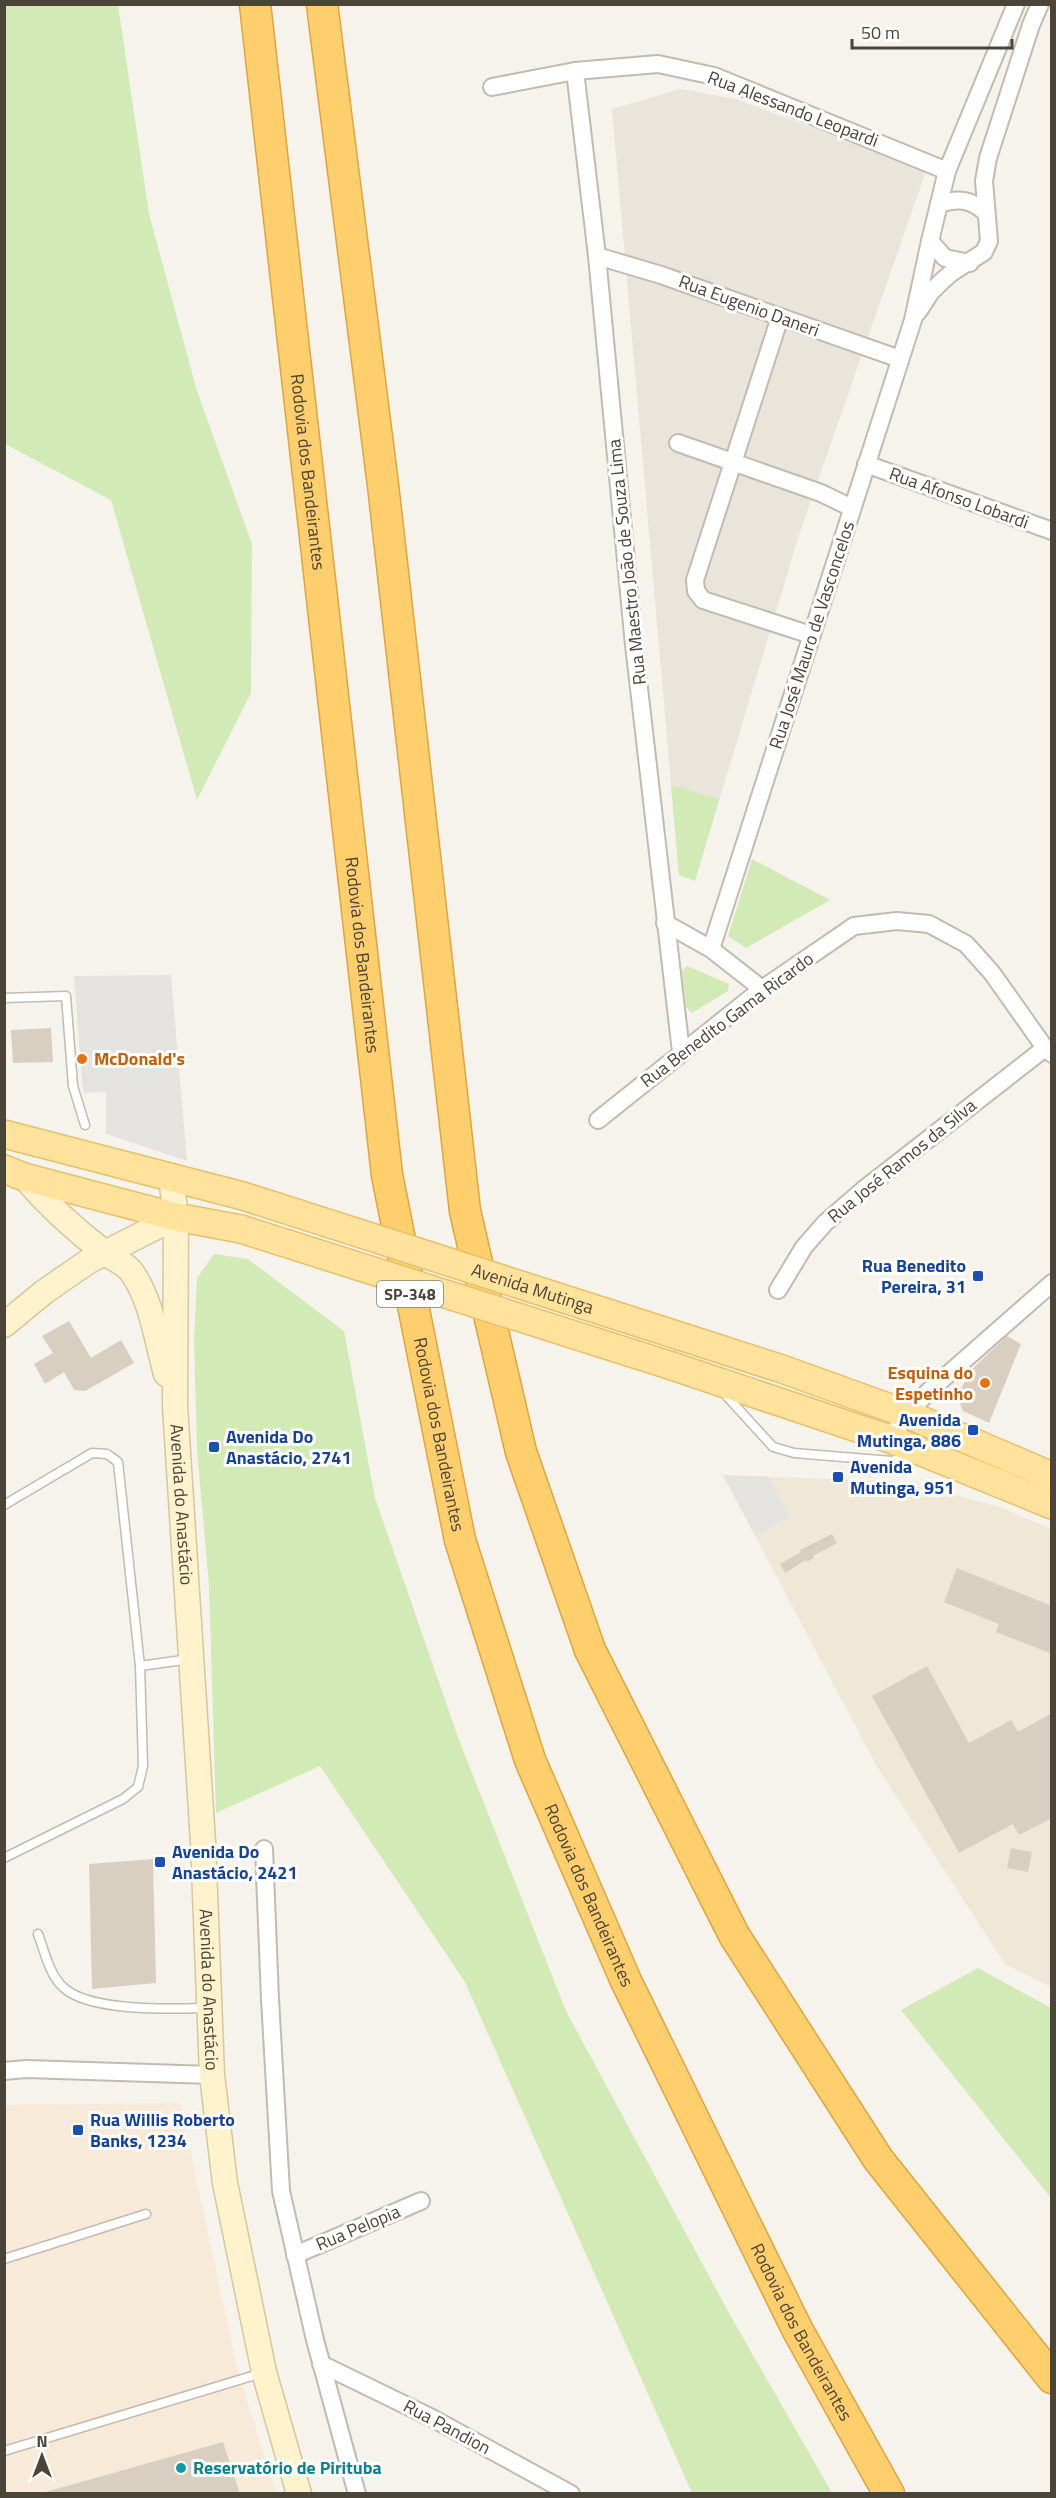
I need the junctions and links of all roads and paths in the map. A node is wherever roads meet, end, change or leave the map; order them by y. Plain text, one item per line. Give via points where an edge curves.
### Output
1 (255, 4) edge
2 (322, 4) edge
3 (1016, 4) edge
4 (1040, 4) edge
5 (575, 71) junction
6 (492, 87) dead end
7 (947, 171) junction
8 (939, 204) junction
9 (985, 212) junction
10 (930, 241) junction
11 (597, 256) junction
12 (970, 263) junction
13 (780, 317) junction
14 (913, 320) junction
15 (900, 359) junction
16 (678, 443) dead end
17 (732, 461) junction
18 (866, 464) junction
19 (852, 508) junction
20 (1052, 531) edge
21 (812, 635) junction
22 (665, 923) junction
23 (711, 949) junction
24 (762, 989) junction
25 (4, 998) edge
26 (1048, 1051) edge
27 (681, 1052) junction
28 (598, 1120) dead end
29 (85, 1125) dead end
30 (4, 1134) edge
31 (107, 1161) junction
32 (14, 1173) edge
33 (171, 1178) junction
34 (176, 1217) junction
35 (104, 1252) junction
36 (1052, 1283) edge
37 (778, 1290) dead end
38 (4, 1325) edge
39 (710, 1378) junction
40 (175, 1406) junction
41 (907, 1414) junction
42 (890, 1439) junction
43 (922, 1454) junction
44 (1052, 1476) edge
45 (1052, 1504) edge
46 (4, 1505) edge
47 (191, 1659) junction
48 (140, 1666) junction
49 (264, 1849) dead end
50 (4, 1858) edge
51 (38, 1934) dead end
52 (210, 2008) junction
53 (4, 2071) edge
54 (212, 2075) junction
55 (422, 2201) dead end
56 (146, 2214) dead end
57 (295, 2255) junction
58 (4, 2259) edge
59 (321, 2364) junction
60 (264, 2372) junction
61 (1052, 2378) edge
62 (4, 2451) edge
63 (299, 2493) edge
64 (357, 2493) edge
65 (571, 2493) edge
66 (889, 2493) edge

1 - 66 highway, Rodovia dos Bandeirantes / SP-348 via 387,1175 460,1540 530,1760 627,1981 797,2329
2 - 61 highway via 383,485 465,1211 521,1452 590,1650 734,1935 878,2159
3 - 7 street, Rua José Mauro de Vasconcelos
4 - 9 street, Rua José Mauro de Vasconcelos via 988,158
5 - 6 street, Rua Alessando Leopardi
5 - 7 street, Rua Alessando Leopardi via 658,64 714,76
5 - 11 street, Rua Maestro João de Souza Lima
7 - 8 street, Rua José Mauro de Vasconcelos
8 - 9 street via 965,200
8 - 10 street, Rua José Mauro de Vasconcelos
9 - 12 street, Rua José Mauro de Vasconcelos via 989,241 984,252
10 - 12 street via 945,258
10 - 14 street, Rua José Mauro de Vasconcelos
11 - 13 street, Rua Eugenio Daneri
11 - 22 street, Rua Maestro João de Souza Lima
12 - 14 street, Rua José Mauro de Vasconcelos via 936,287
13 - 15 street, Rua Eugenio Daneri
13 - 17 street
14 - 15 street, Rua José Mauro de Vasconcelos
15 - 18 street, Rua José Mauro de Vasconcelos
16 - 17 street
17 - 19 street
17 - 21 street via 695,580 696,591 703,600
18 - 19 street, Rua José Mauro de Vasconcelos
18 - 20 street, Rua Afonso Lobardi
19 - 21 street, Rua José Mauro de Vasconcelos
21 - 23 street, Rua José Mauro de Vasconcelos
22 - 23 street
22 - 27 street, Rua Maestro João de Souza Lima
23 - 24 street
24 - 26 street, Rua Benedito Gama Ricardo via 854,926 897,921 928,924 966,944
24 - 27 street, Rua Benedito Gama Ricardo
25 - 29 lane via 66,996 73,1086
26 - 37 street, Rua José Ramos da Silva via 825,1223 804,1247
27 - 28 street, Rua Benedito Gama Ricardo
30 - 31 main road, Avenida Mutinga
31 - 32 main road via 48,1159
31 - 33 main road, Avenida Mutinga
32 - 34 main road, Avenida Mutinga
32 - 35 main road, Avenida do Anastácio
33 - 34 main road, Avenida do Anastácio
33 - 41 main road, Avenida Mutinga, bridge via 243,1197 686,1338
34 - 35 main road
34 - 39 main road, Avenida Mutinga, bridge via 241,1229
34 - 40 main road, Avenida do Anastácio
35 - 38 main road via 44,1292
35 - 40 main road, Avenida do Anastácio via 131,1271 138,1282 152,1318
36 - 41 street
39 - 42 main road, Avenida Mutinga
39 - 43 lane via 773,1447 794,1453 892,1461
40 - 47 main road, Avenida do Anastácio
41 - 42 street
41 - 44 main road, Avenida Mutinga
42 - 43 main road, Avenida Mutinga
43 - 45 main road, Avenida Mutinga
46 - 48 lane via 92,1453 107,1454 118,1462
47 - 48 lane
47 - 52 main road, Avenida do Anastácio
48 - 50 lane via 143,1766 138,1787 123,1799
49 - 57 street via 281,2191
51 - 52 lane via 51,1970 65,1988 82,1998 117,2006
52 - 54 main road, Avenida do Anastácio
53 - 54 street
54 - 60 main road, Avenida do Anastácio via 225,2183
55 - 57 street, Rua Pelopia
56 - 58 lane
57 - 59 street
59 - 64 street
59 - 65 street, Rua Pandion
60 - 62 lane
60 - 63 main road, Avenida do Anastácio

